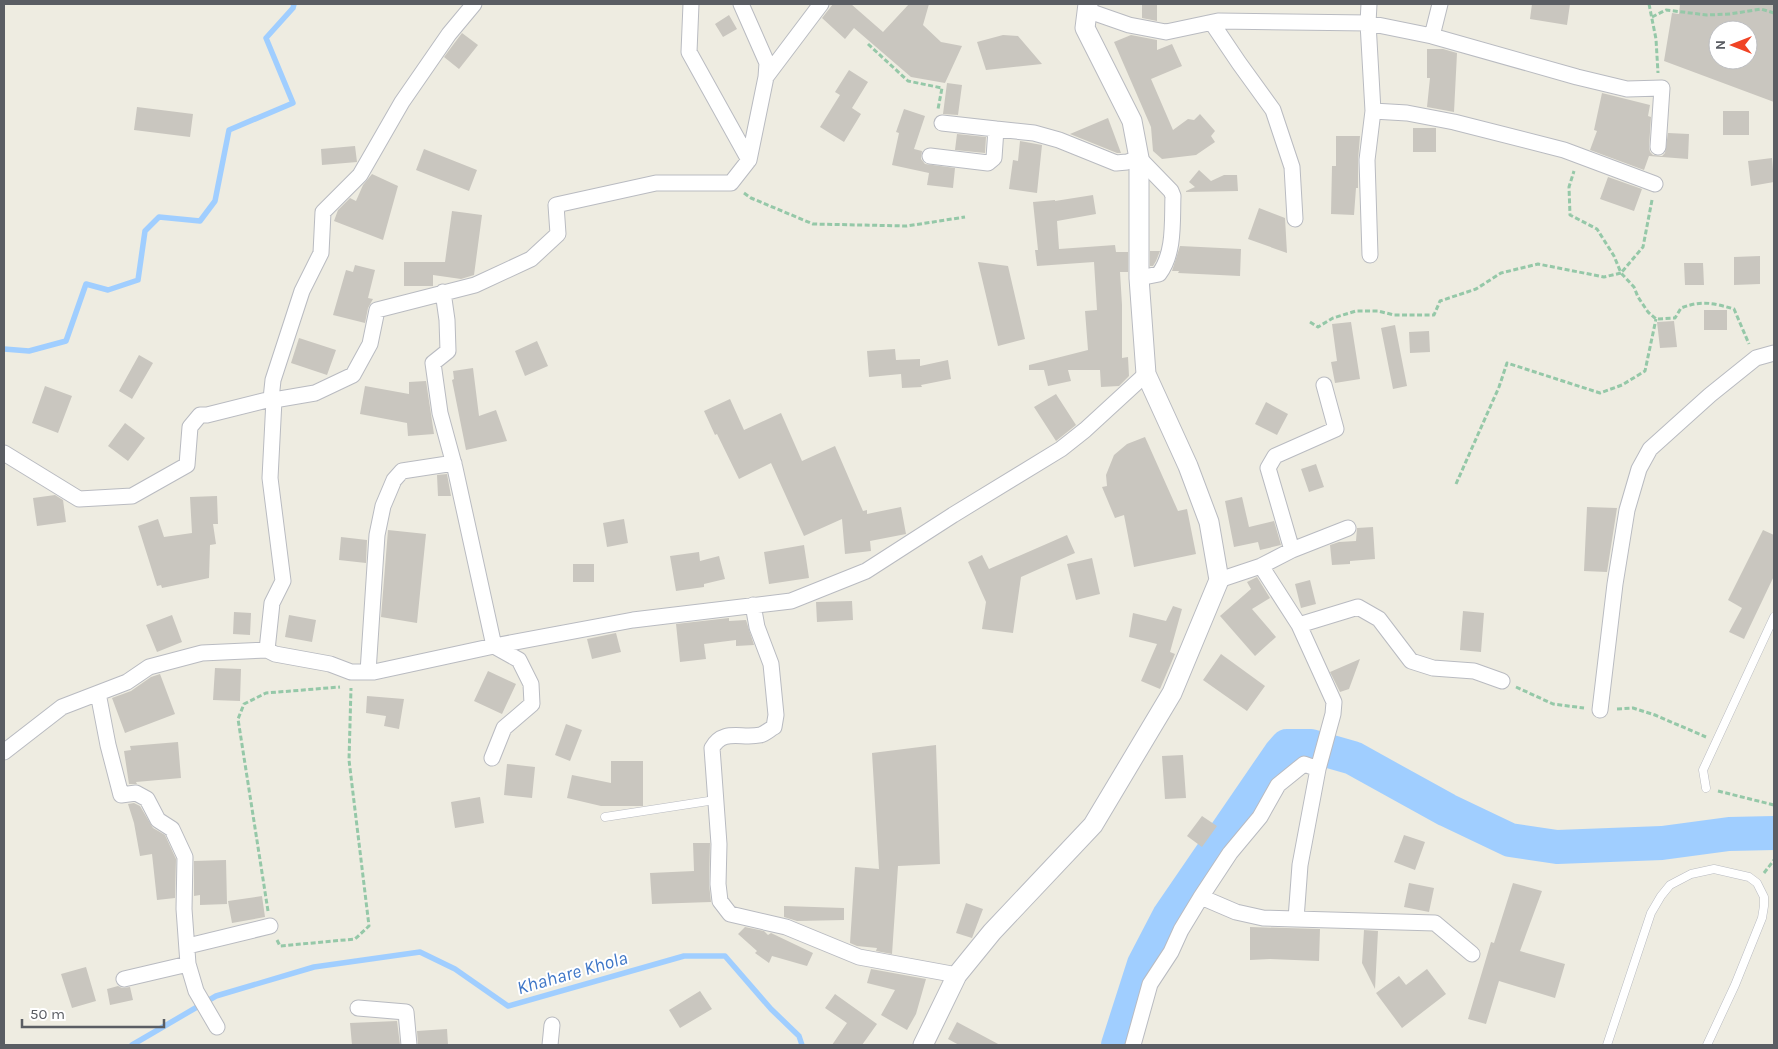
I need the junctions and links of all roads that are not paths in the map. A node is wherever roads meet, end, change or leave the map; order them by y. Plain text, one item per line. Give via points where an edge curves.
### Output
1 (474, 4) edge
2 (691, 4) edge
3 (741, 4) edge
4 (822, 4) edge
5 (1369, 4) edge
6 (1440, 4) edge
7 (1087, 7) edge
8 (1212, 23) junction
9 (1368, 23) junction
10 (1432, 36) junction
11 (766, 78) junction
12 (1373, 111) junction
13 (942, 123) road end
14 (996, 129) junction
15 (1658, 147) dead end
16 (930, 156) dead end
17 (1139, 158) junction
18 (748, 160) junction
19 (1655, 184) road end
20 (1295, 218) dead end
21 (1370, 255) dead end
22 (1139, 278) junction
23 (443, 292) junction
24 (1774, 353) edge
25 (1146, 374) junction
26 (1324, 385) dead end
27 (273, 400) junction
28 (4, 453) edge
29 (454, 463) junction
30 (1348, 528) dead end
31 (1292, 550) junction
32 (1261, 566) junction
33 (1219, 580) junction
34 (753, 605) junction
35 (1774, 617) edge
36 (1299, 625) junction
37 (494, 646) junction
38 (267, 650) junction
39 (368, 672) junction
40 (1502, 681) road end
41 (98, 693) junction
42 (1600, 710) road end
43 (4, 752) edge
44 (492, 758) dead end
45 (1318, 768) junction
46 (1706, 788) road end
47 (715, 800) junction
48 (605, 817) dead end
49 (1201, 897) junction
50 (1296, 919) junction
51 (270, 926) road end
52 (188, 946) junction
53 (1472, 954) dead end
54 (188, 964) junction
55 (957, 975) junction
56 (124, 979) dead end
57 (358, 1008) dead end
58 (215, 1023) dead end
59 (552, 1025) dead end
60 (1135, 1044) edge
61 (409, 1045) edge
62 (550, 1045) edge
63 (923, 1045) edge
64 (1607, 1045) edge
65 (1707, 1045) edge

1 - 27 street via 448,34 402,102 360,176 323,212 322,253 302,291 273,380
2 - 18 street via 689,52
3 - 11 street via 767,63
4 - 11 street
5 - 9 street
6 - 10 street
7 - 8 street via 1129,25 1166,32
7 - 17 street via 1085,28 1132,121
8 - 9 street
8 - 20 street via 1273,110 1292,167
9 - 10 street
9 - 12 street
10 - 15 street via 1618,87 1662,88
11 - 18 street
12 - 19 street via 1407,113 1454,122 1564,150
12 - 21 street via 1367,160
13 - 14 street
14 - 16 street via 994,158 988,163
14 - 17 street via 1034,133 1059,140 1116,163
17 - 22 street
17 - 22 street via 1172,191 1173,196 1167,261 1159,274
18 - 23 street via 731,183 656,183 556,205 558,234 531,259 475,285
22 - 25 street
23 - 27 street via 376,310 370,344 353,375 315,393
23 - 29 street via 448,351 433,363 440,413
24 - 42 street via 1756,358 1710,395 1650,449 1639,469 1627,510 1615,584
25 - 33 street via 1188,466 1209,522
25 - 34 street via 1061,449 866,571 791,601
26 - 31 street via 1336,429 1275,456 1268,468
27 - 28 street via 200,415 190,427 187,465 132,496 79,499
27 - 38 street via 270,478 284,581 272,603
29 - 37 street
29 - 39 street via 402,471 382,506 377,535
30 - 31 street
31 - 32 street
32 - 33 street
32 - 36 street
33 - 55 street via 1172,693 1093,825 992,932
34 - 37 street via 633,620
34 - 47 street via 757,627 771,664 776,715 774,727 761,735 724,736 716,740 712,748
35 - 46 lane via 1703,770
36 - 40 street via 1358,607 1379,619 1411,661 1433,668 1474,671
36 - 45 street via 1334,702 1334,714
37 - 39 street
37 - 44 street via 519,660 531,684 532,704 504,728
38 - 39 street via 330,664 351,679
38 - 41 street via 193,655 149,667 126,682
41 - 43 street via 62,707
41 - 52 street via 121,795 136,793 147,799 158,820 172,829 185,857 184,909
45 - 49 street via 1304,764 1278,785 1260,817 1230,853
45 - 50 street via 1300,865
47 - 48 lane
47 - 55 street via 720,901 730,914 786,927 859,958
49 - 50 street via 1236,912 1263,918
49 - 60 street via 1172,952 1150,984
50 - 53 street via 1435,923
51 - 52 street
52 - 54 street
54 - 56 street
54 - 58 street via 196,990
55 - 63 street
57 - 61 street via 406,1012
59 - 62 street
64 - 65 lane via 1651,913 1670,885 1691,874 1714,869 1749,877 1757,883 1764,897 1764,906 1762,918

